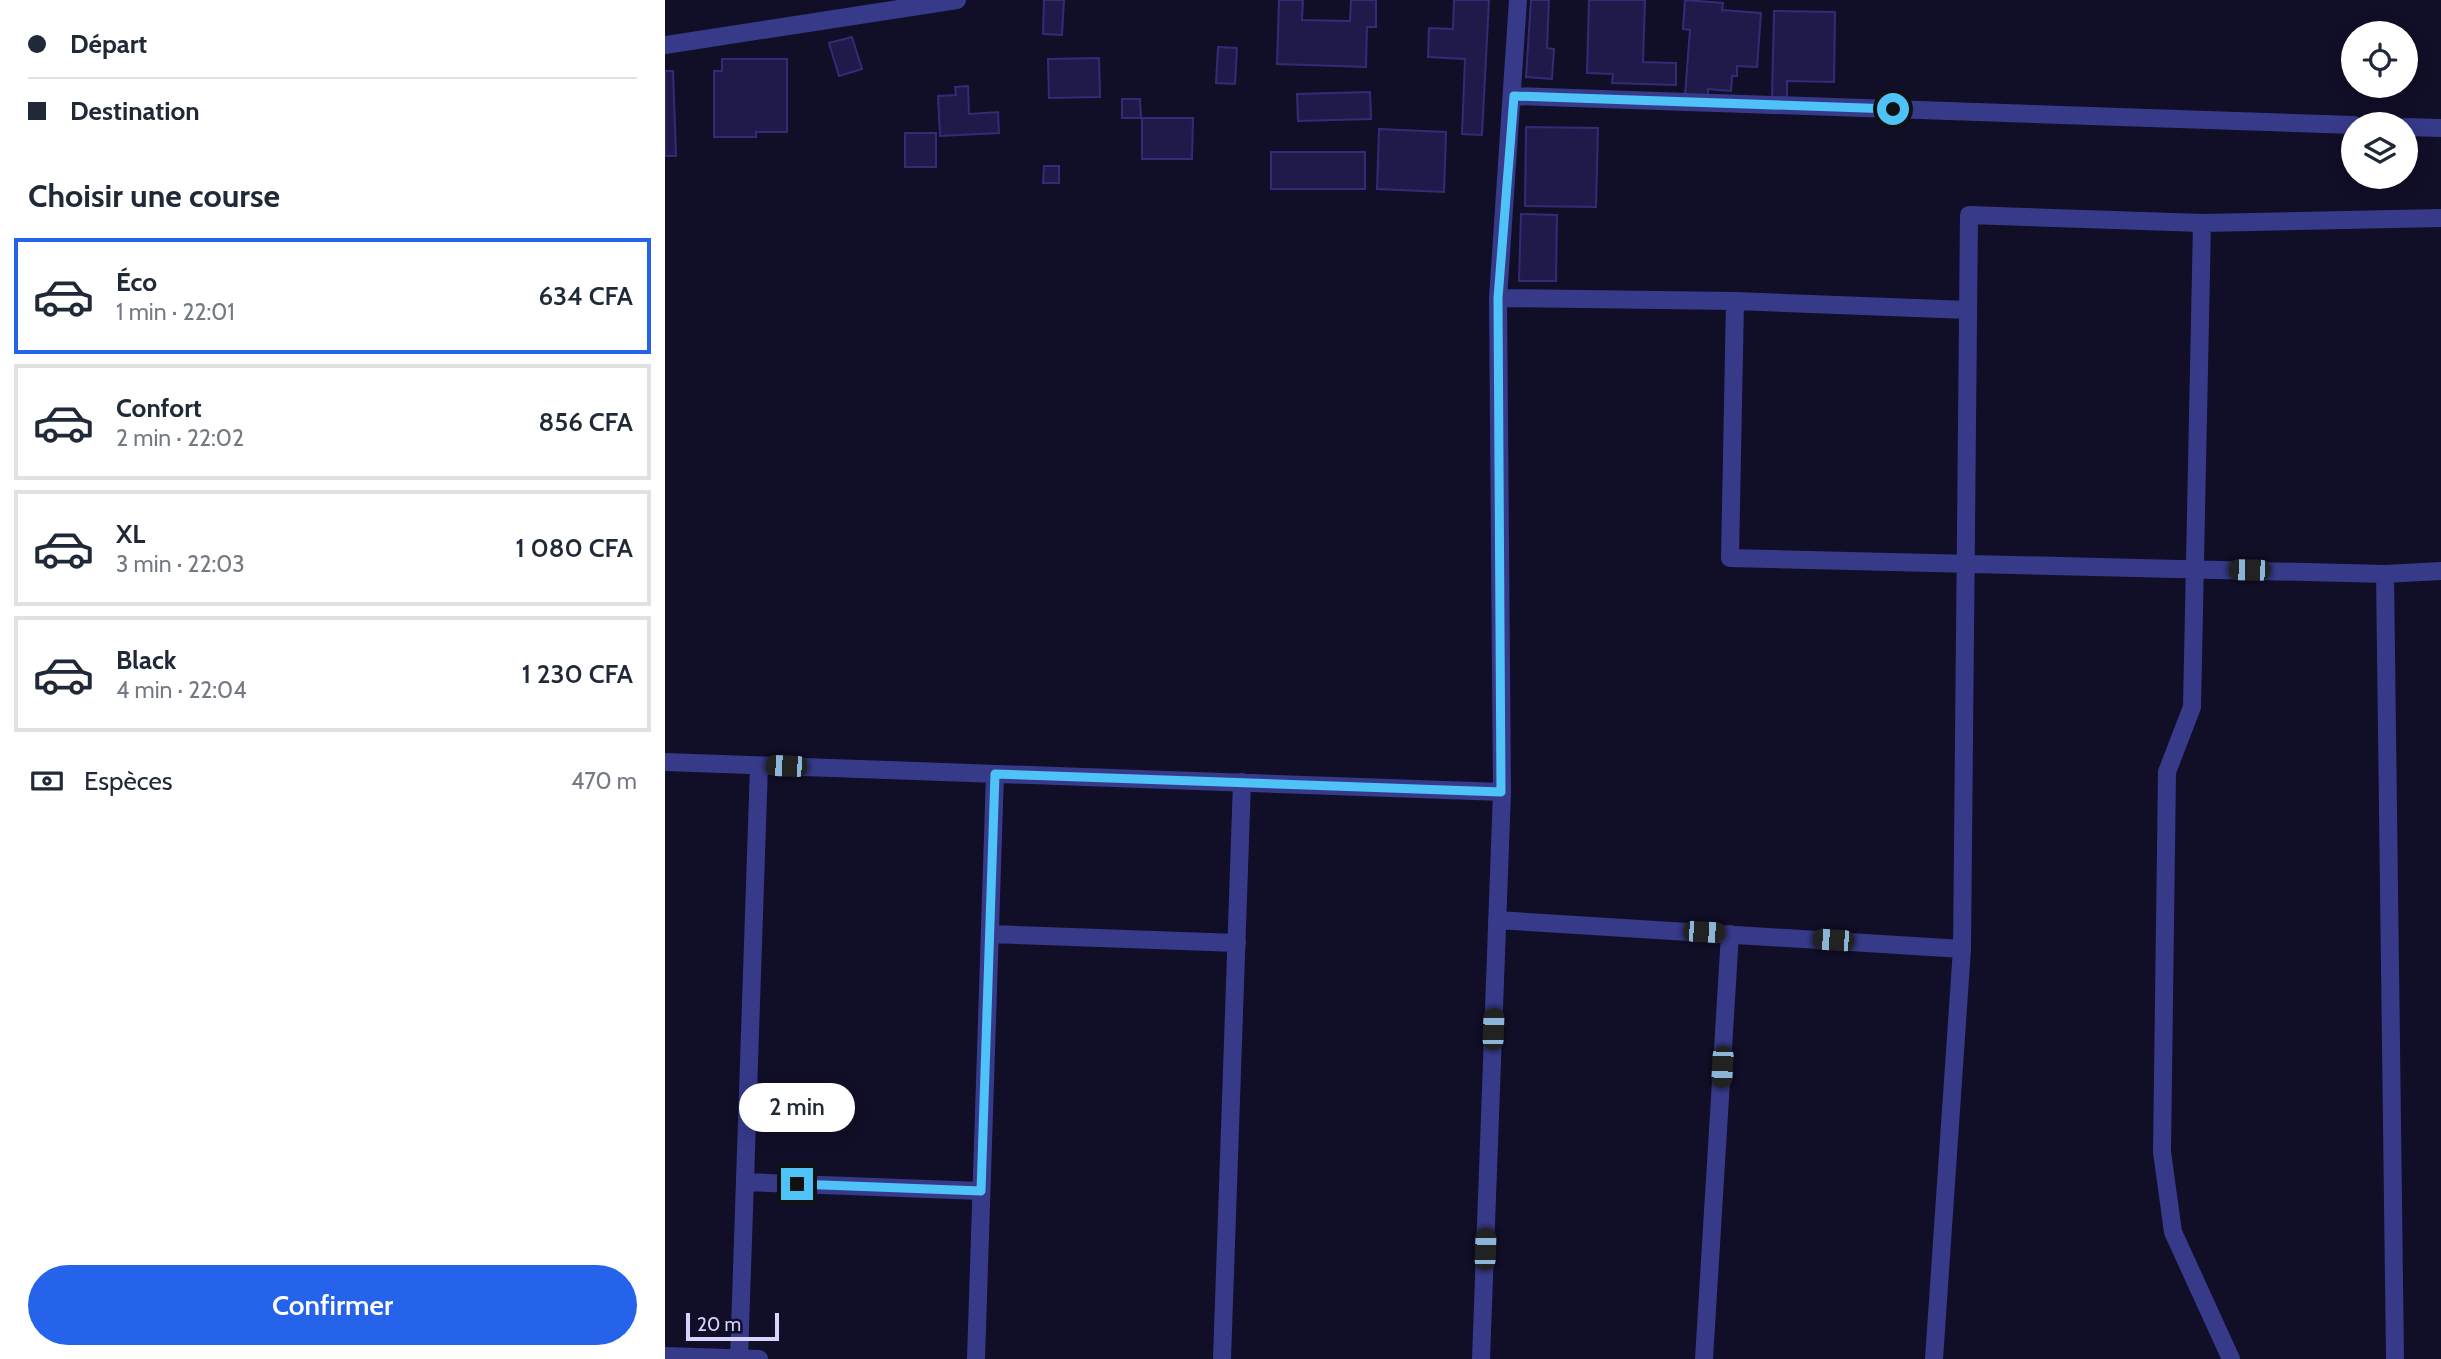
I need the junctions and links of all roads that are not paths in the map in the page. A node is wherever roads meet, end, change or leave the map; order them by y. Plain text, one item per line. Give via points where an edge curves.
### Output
1 (957, 0) edge
2 (1518, 0) edge
3 (665, 45) edge
4 (1514, 96) junction
5 (2341, 125) edge
6 (2418, 127) edge
7 (2441, 128) edge
8 (2441, 218) edge
9 (2202, 223) junction
10 (1498, 298) junction
11 (1735, 301) junction
12 (1968, 310) junction
13 (1966, 564) junction
14 (2195, 569) junction
15 (2441, 571) edge
16 (2385, 573) junction
17 (665, 762) edge
18 (759, 766) junction
19 (995, 774) junction
20 (1242, 782) junction
21 (1501, 792) junction
22 (1497, 920) junction
23 (990, 934) junction
24 (1730, 934) junction
25 (1237, 943) junction
26 (1962, 949) junction
27 (745, 1182) junction
28 (981, 1191) junction
29 (665, 1356) edge
30 (739, 1358) edge
31 (759, 1359) edge
32 (976, 1359) edge
33 (1222, 1359) edge
34 (1483, 1359) edge
35 (1704, 1359) edge
36 (1934, 1359) edge
37 (2231, 1359) edge
38 (2395, 1359) edge

1 - 3 street
2 - 4 street
4 - 5 street
4 - 10 street
6 - 7 street
8 - 9 street
9 - 12 street via 1969,215
9 - 14 street
10 - 11 street
10 - 21 street
11 - 12 street
11 - 13 street via 1730,558
12 - 13 street
13 - 14 street
13 - 26 street
14 - 16 street
14 - 37 street via 2192,707 2167,772 2162,1152 2173,1232
15 - 16 street
16 - 38 street
17 - 18 street
18 - 19 street
18 - 27 street
19 - 20 street
19 - 23 street
20 - 21 street
20 - 25 street
21 - 22 street
22 - 24 street
22 - 34 street
23 - 25 street
23 - 28 street
24 - 26 street
24 - 35 street
25 - 33 street
26 - 36 street
27 - 28 street
27 - 30 street
28 - 32 street
29 - 30 street
30 - 31 street

